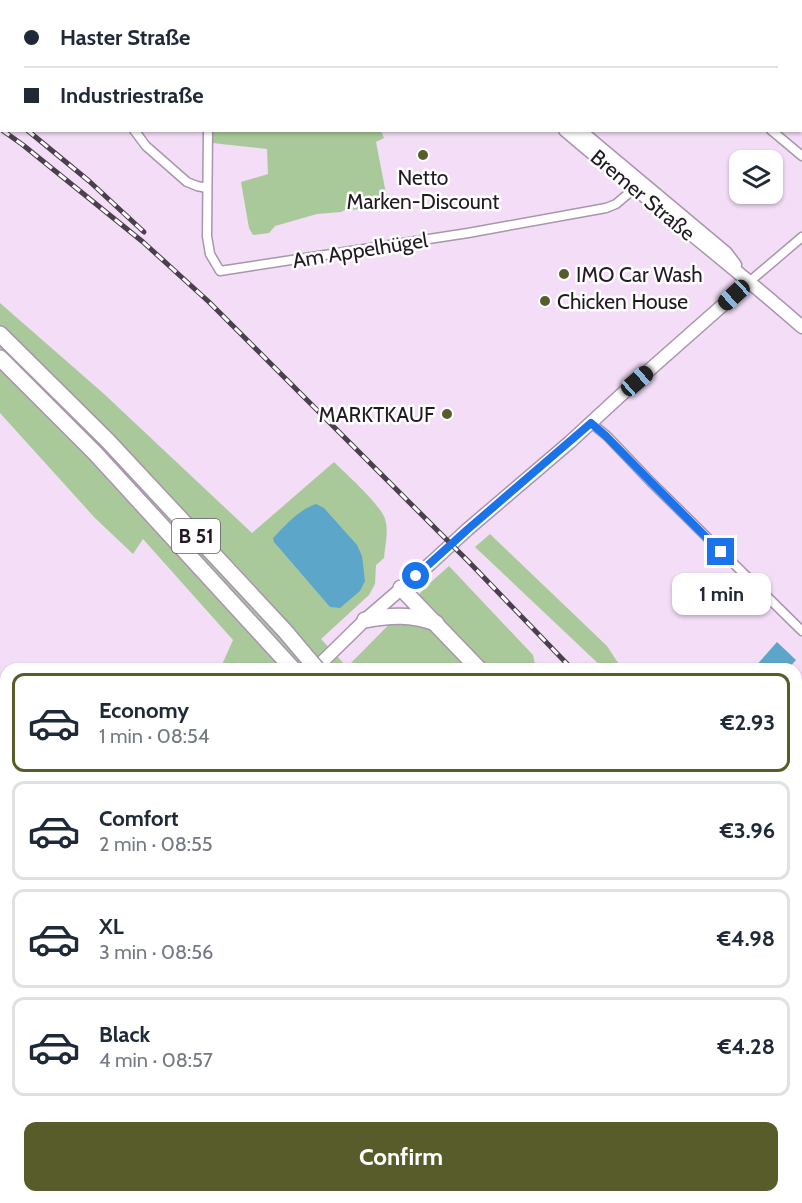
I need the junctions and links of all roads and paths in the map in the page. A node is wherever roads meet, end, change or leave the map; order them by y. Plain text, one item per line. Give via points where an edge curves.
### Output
1 (136, 132) edge
2 (208, 132) edge
3 (568, 132) edge
4 (581, 132) edge
5 (773, 132) edge
6 (802, 156) edge
7 (207, 188) junction
8 (635, 188) junction
9 (802, 237) edge
10 (749, 282) junction
11 (802, 327) edge
12 (0, 334) edge
13 (0, 358) edge
14 (591, 423) junction
15 (401, 588) junction
16 (365, 620) junction
17 (436, 623) junction
18 (802, 631) edge
19 (288, 663) edge
20 (311, 663) edge
21 (322, 663) edge
22 (473, 663) edge

1 - 7 street via 187,182
2 - 7 street, Am Appelhügel
3 - 8 street, Bremer Straße
4 - 10 street, Bremer Straße via 726,252
5 - 6 street
7 - 8 street, Am Appelhügel via 207,236 210,254 220,271 606,208
8 - 10 street, Bremer Straße
9 - 10 street
10 - 11 street, Bremer Straße
10 - 14 street
12 - 20 highway, B 51, bridge via 108,441
13 - 19 highway, B 51 via 95,453
14 - 15 street
14 - 18 street
15 - 16 street
15 - 17 highway
16 - 17 highway via 399,616
16 - 21 street
17 - 22 highway

